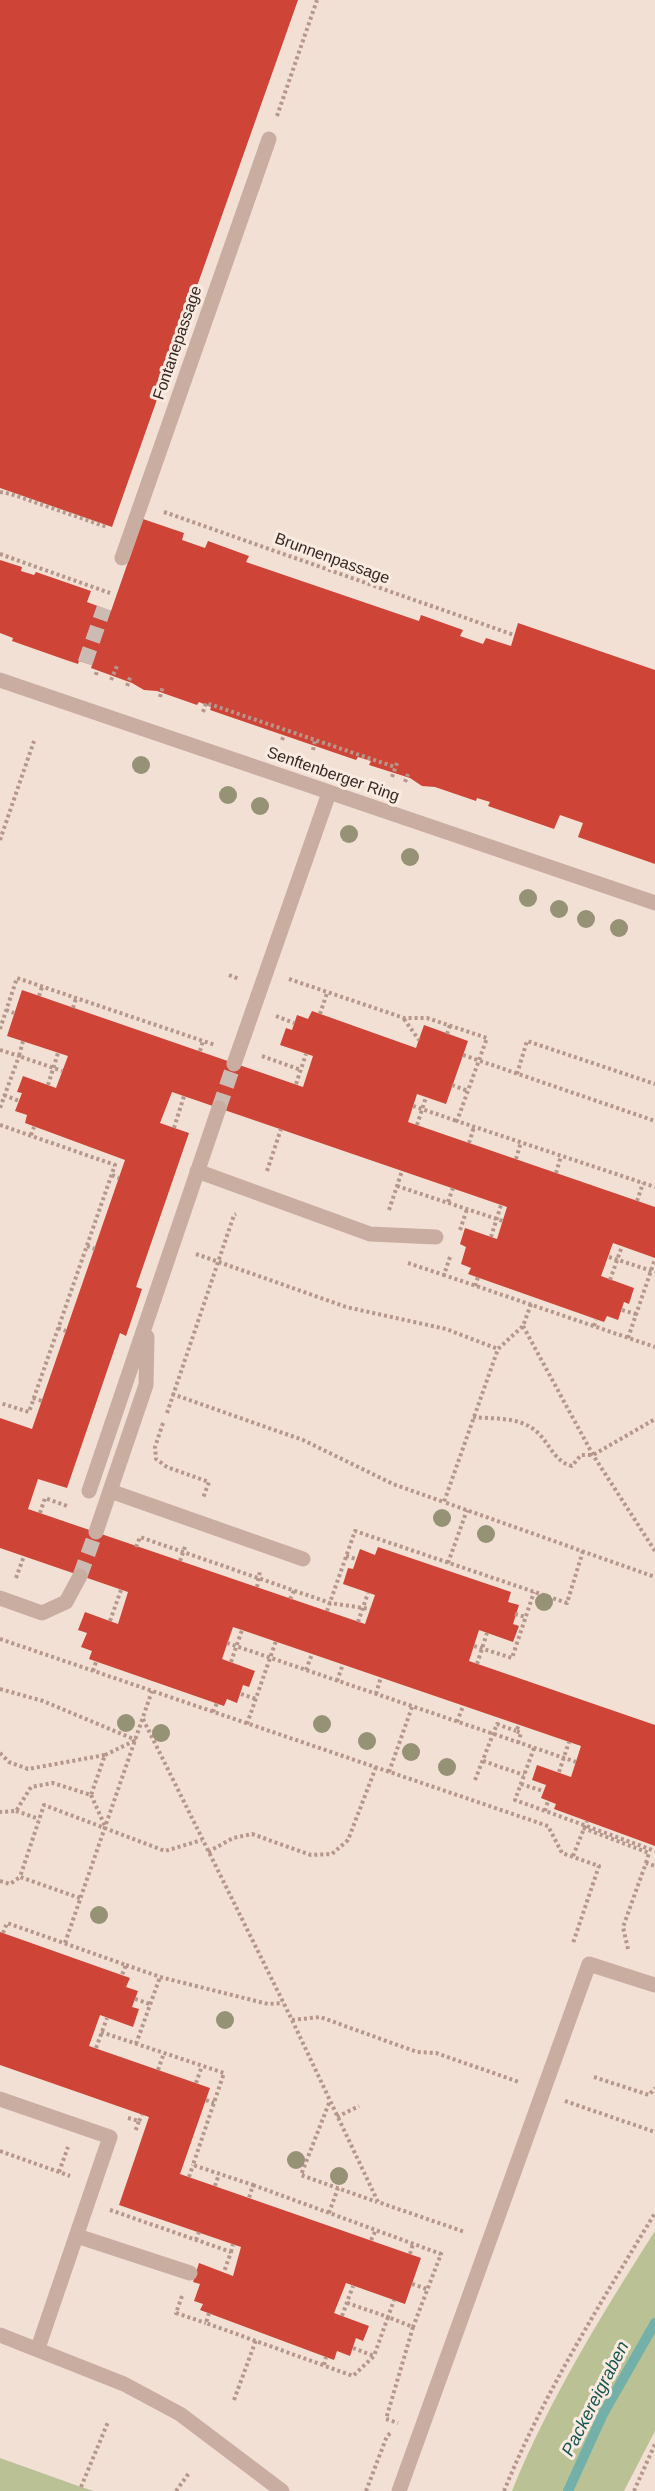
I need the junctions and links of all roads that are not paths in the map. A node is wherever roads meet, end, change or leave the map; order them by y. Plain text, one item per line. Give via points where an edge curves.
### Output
1 (269, 139) road end
2 (122, 558) dead end
3 (0, 680) edge
4 (329, 793) junction
5 (655, 903) edge
6 (234, 1064) tunnel mouth
7 (219, 1108) tunnel mouth
8 (197, 1171) junction
9 (436, 1237) dead end
10 (148, 1318) junction
11 (89, 1491) dead end
12 (110, 1491) junction
13 (96, 1532) tunnel mouth
14 (303, 1559) dead end
15 (80, 1576) tunnel mouth
16 (0, 1598) edge
17 (655, 1985) edge
18 (0, 2099) edge
19 (77, 2236) junction
20 (190, 2273) dead end
21 (0, 2335) edge
22 (38, 2348) junction
23 (282, 2491) edge
24 (399, 2491) edge

1 - 2 street, Fontanepassage
3 - 4 street, Senftenberger Ring
4 - 5 street, Senftenberger Ring
4 - 6 street
7 - 8 street
8 - 9 street via 370,1234
8 - 10 street
10 - 11 street
10 - 12 street via 146,1385
12 - 13 street
12 - 14 street
15 - 16 street via 66,1602 42,1613
17 - 24 street via 589,1964
18 - 19 street via 110,2137
19 - 20 street
19 - 22 street
21 - 22 street
22 - 23 street via 124,2384 180,2414

